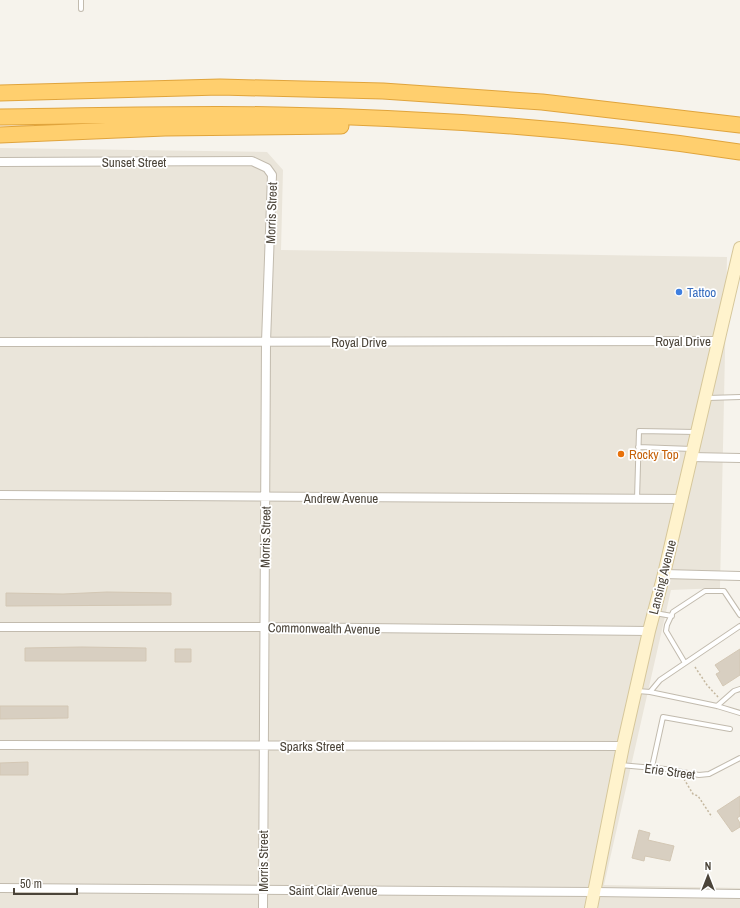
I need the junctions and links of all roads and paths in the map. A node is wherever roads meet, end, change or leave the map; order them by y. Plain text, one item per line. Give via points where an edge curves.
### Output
1 (81, 0) edge
2 (81, 9) dead end
3 (0, 82) edge
4 (166, 88) junction
5 (0, 92) edge
6 (0, 117) edge
7 (481, 124) junction
8 (740, 125) edge
9 (0, 135) edge
10 (740, 152) edge
11 (0, 162) edge
12 (267, 168) joint
13 (740, 248) edge
14 (718, 341) junction
15 (0, 342) edge
16 (266, 342) junction
17 (740, 397) edge
18 (705, 398) junction
19 (697, 432) junction
20 (638, 446) junction
21 (692, 453) junction
22 (740, 458) edge
23 (0, 495) edge
24 (265, 497) junction
25 (637, 499) junction
26 (681, 499) junction
27 (664, 574) junction
28 (740, 576) edge
29 (653, 613) junction
30 (740, 615) edge
31 (672, 616) junction
32 (740, 626) edge
33 (0, 627) edge
34 (265, 627) junction
35 (648, 631) junction
36 (685, 662) junction
37 (695, 667) dead end
38 (740, 689) edge
39 (636, 690) junction
40 (650, 692) junction
41 (718, 697) dead end
42 (717, 706) junction
43 (740, 713) edge
44 (730, 729) dead end
45 (0, 745) edge
46 (264, 746) junction
47 (623, 746) junction
48 (740, 758) edge
49 (619, 765) junction
50 (652, 767) junction
51 (684, 779) dead end
52 (712, 817) dead end
53 (0, 888) edge
54 (263, 890) junction
55 (595, 892) junction
56 (740, 894) edge
57 (263, 908) edge
58 (591, 908) edge

1 - 2 lane
3 - 4 highway
4 - 5 highway
4 - 8 highway via 397,92 542,102
6 - 7 highway via 271,115
7 - 9 highway via 165,128
7 - 10 highway
11 - 12 street, Sunset Street via 252,161
12 - 16 street, Morris Street via 272,179
13 - 14 main road, Lansing Avenue
14 - 16 street, Royal Drive
14 - 18 main road, Lansing Avenue
15 - 16 street, Royal Drive
16 - 24 street, Morris Street
17 - 18 lane
18 - 19 main road, Lansing Avenue
19 - 20 lane via 639,431
19 - 21 main road, Lansing Avenue
20 - 21 lane
20 - 25 lane
21 - 22 street
21 - 26 main road, Lansing Avenue
23 - 24 street, Andrew Avenue
24 - 25 street, Andrew Avenue
24 - 34 street, Morris Street
25 - 26 street, Andrew Avenue
26 - 27 main road, Lansing Avenue
27 - 28 street
27 - 29 main road, Lansing Avenue
29 - 31 lane
29 - 35 main road, Lansing Avenue
30 - 31 lane via 724,591 715,590 705,591 673,612
31 - 36 lane via 666,631
32 - 36 lane
33 - 34 street, Commonwealth Avenue
34 - 35 street, Commonwealth Avenue
34 - 46 street, Morris Street
35 - 39 main road, Lansing Avenue
36 - 40 lane via 660,680
37 - 41 path via 706,685
38 - 42 lane
39 - 40 lane
39 - 47 main road, Lansing Avenue
40 - 42 lane
42 - 43 lane
44 - 50 lane via 664,717
45 - 46 street, Sparks Street
46 - 47 street, Sparks Street
46 - 54 street, Morris Street
47 - 49 main road, Lansing Avenue
48 - 50 lane, Erie Street via 709,774 699,775
49 - 50 lane, Erie Street
49 - 55 main road, Lansing Avenue
51 - 52 path
53 - 54 street, Saint Clair Avenue
54 - 55 street, Saint Clair Avenue
54 - 57 street, Morris Street
55 - 56 street, Saint Clair Avenue
55 - 58 main road, Lansing Avenue

